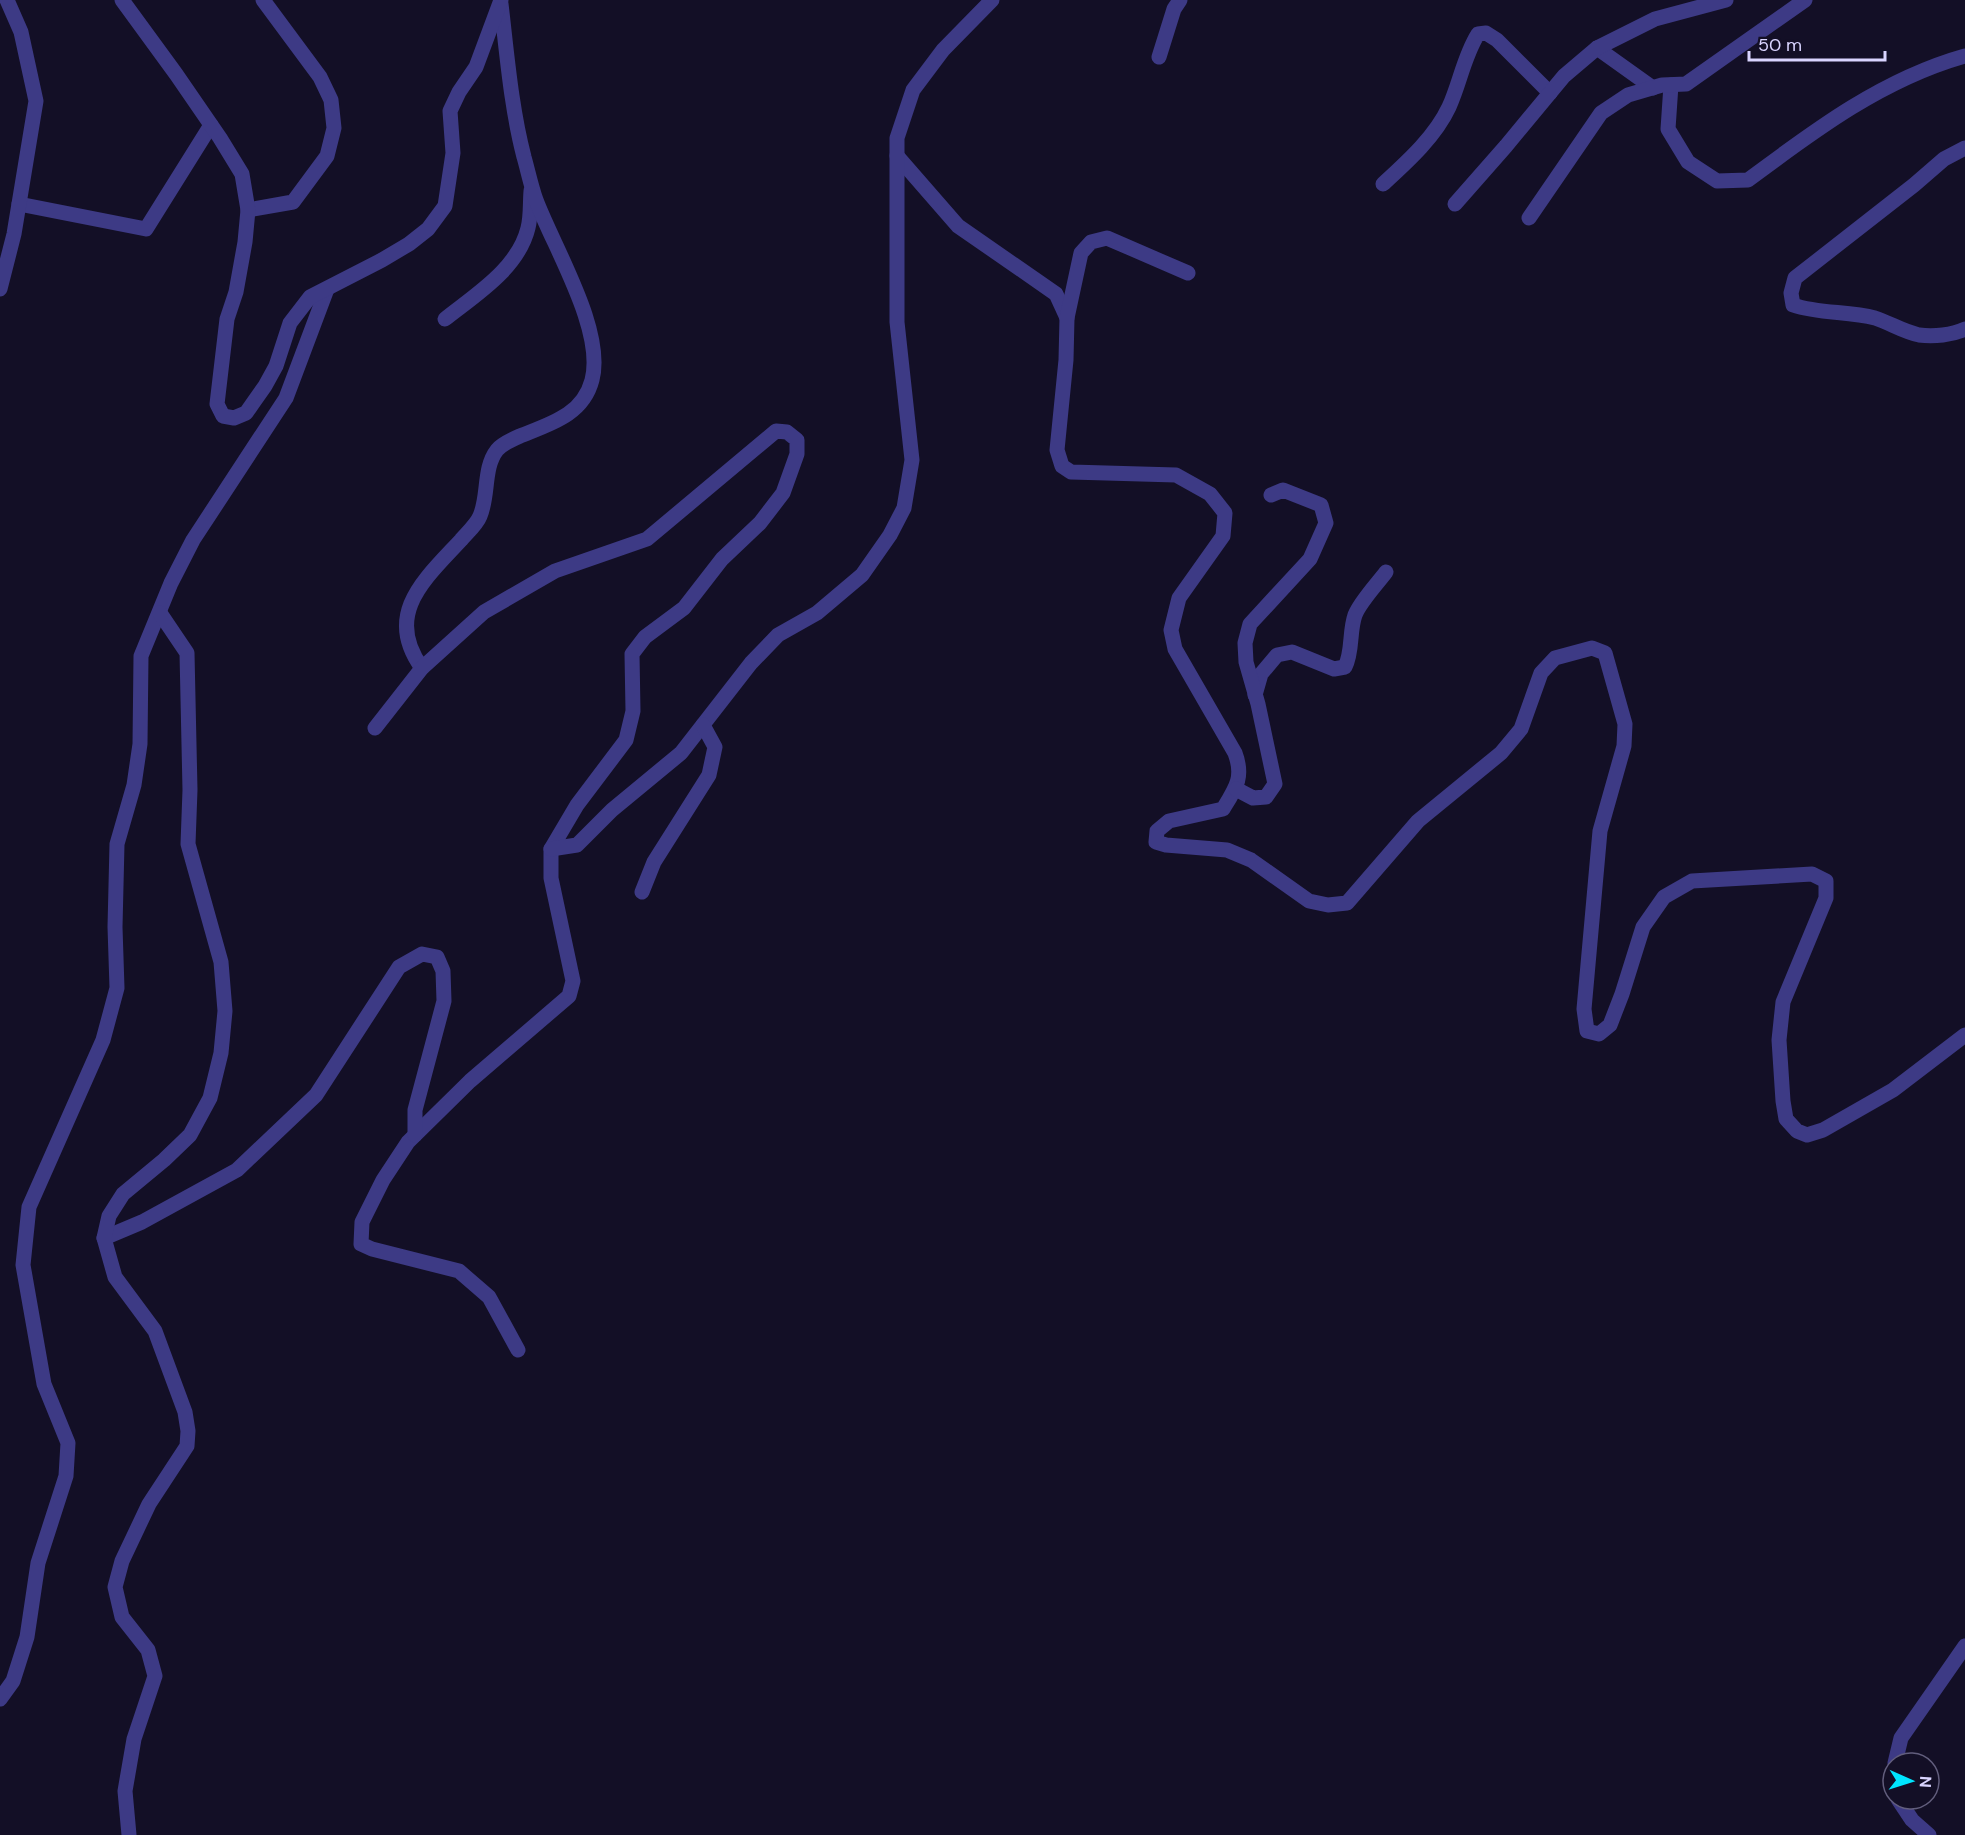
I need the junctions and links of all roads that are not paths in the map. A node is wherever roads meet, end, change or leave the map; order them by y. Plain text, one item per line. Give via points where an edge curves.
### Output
1 (7, 0) edge
2 (122, 0) edge
3 (263, 0) edge
4 (992, 0) edge
5 (1180, 0) edge
6 (1726, 0) edge
7 (1805, 0) edge
8 (501, 2) edge
9 (1597, 48) junction
10 (1965, 56) edge
11 (1159, 57) dead end
12 (1671, 85) junction
13 (1653, 88) junction
14 (1550, 93) junction
15 (212, 125) junction
16 (1965, 148) edge
17 (897, 156) junction
18 (1383, 184) dead end
19 (532, 186) junction
20 (19, 204) junction
21 (1455, 204) dead end
22 (248, 210) junction
23 (1529, 218) dead end
24 (1188, 273) dead end
25 (0, 289) edge
26 (327, 289) junction
27 (1067, 318) junction
28 (445, 319) dead end
29 (1965, 329) edge
30 (1270, 495) dead end
31 (1386, 572) dead end
32 (160, 613) junction
33 (422, 668) junction
34 (1256, 695) junction
35 (703, 725) junction
36 (375, 728) dead end
37 (1236, 789) junction
38 (551, 849) junction
39 (642, 892) dead end
40 (1965, 1035) edge
41 (415, 1136) junction
42 (104, 1238) junction
43 (518, 1350) dead end
44 (1965, 1646) edge
45 (0, 1699) edge
46 (1898, 1751) edge
47 (1906, 1811) edge
48 (129, 1835) edge
49 (1929, 1835) edge

1 - 20 street via 21,32 36,101
2 - 15 street
3 - 22 street via 320,77 331,100 334,128 327,156 293,202
4 - 17 street via 943,50 913,90 897,138
5 - 11 street
6 - 9 street via 1655,19
7 - 12 street via 1686,84
8 - 19 street via 515,112
8 - 26 street via 476,67 450,111 453,153 445,206 428,229 409,244
9 - 13 street
9 - 14 street
10 - 12 street via 1876,92 1748,180 1730,182 1717,182 1683,154 1668,129
12 - 13 street
13 - 23 street via 1628,95 1601,112
14 - 18 street via 1497,40 1486,33 1478,34 1449,108 1421,148
14 - 21 street
15 - 20 street via 146,229
15 - 22 street via 242,174
16 - 29 street via 1944,159 1795,278 1791,293 1792,305 1806,310 1875,318 1919,335 1952,334
17 - 27 street via 958,226 1056,294
17 - 35 street via 897,322 912,460 904,508 862,575 817,613 778,635
19 - 28 street via 528,229 517,255 491,283
19 - 33 street via 589,322 594,353 592,380 584,398 567,417 497,449 489,468 480,518 423,582 407,611 407,641
20 - 25 street
22 - 26 street via 218,384 217,405 223,416 234,418 246,413 276,366 290,323 310,297
24 - 27 street via 1107,238 1090,242 1082,253
26 - 32 street via 286,399 193,540
27 - 37 street via 1058,450 1062,466 1071,472 1176,475 1210,494 1225,513 1223,536 1179,598 1171,630 1175,649 1240,766
30 - 34 street via 1283,490 1321,505 1326,523 1310,559 1250,624 1246,662
31 - 34 street via 1356,613 1345,667 1334,669 1292,652 1277,655 1261,674
32 - 42 street via 187,653 188,844 221,962 225,1011 221,1053 210,1098 190,1135 123,1194 109,1216
32 - 45 street via 141,656 140,744 134,785 117,844 117,988 103,1040 29,1207 23,1265 44,1384 68,1443 66,1476 38,1563 27,1637 13,1681
33 - 36 street
33 - 38 street via 484,612 518,591 555,571 647,539 776,431 787,432 797,440 797,453 783,493 722,559 684,608 645,637 632,654 633,711 626,740 577,805
34 - 37 street via 1275,783 1266,797 1253,798
35 - 38 street via 681,753 612,810 577,845
35 - 39 street via 715,747 709,775 654,862
37 - 40 street via 1223,809 1169,821 1157,831 1156,842 1227,850 1251,860 1309,901 1347,903 1418,821 1501,753 1521,729 1541,673 1555,658 1592,648 1605,653 1625,724 1624,746 1600,831 1584,1009 1587,1030 1599,1034 1610,1024 1643,927 1664,897 1692,881 1812,874 1826,881 1827,898 1783,1002 1779,1040 1786,1119 1797,1131 1807,1135 1822,1130 1893,1090
38 - 41 street via 551,878 573,981 569,996 470,1081
41 - 42 street via 414,1110 444,1001 443,971 437,957 422,954 399,967 316,1095 237,1170 142,1222
41 - 43 street via 383,1180 362,1222 361,1244 459,1271 489,1297
42 - 48 street via 115,1277 155,1330 185,1412 188,1431 187,1446 149,1504 122,1561 115,1587 122,1617 148,1650 155,1676 134,1739 124,1791
44 - 46 street via 1901,1738
47 - 49 street

